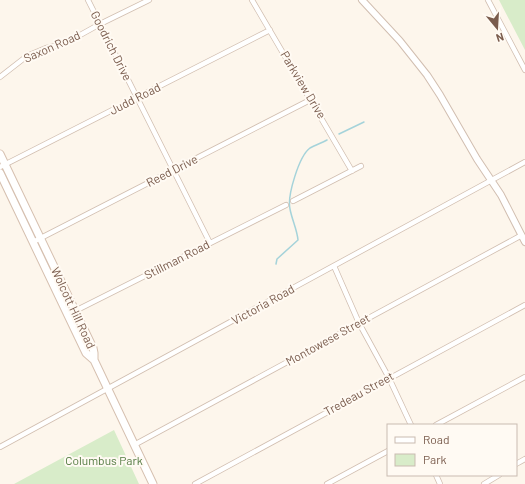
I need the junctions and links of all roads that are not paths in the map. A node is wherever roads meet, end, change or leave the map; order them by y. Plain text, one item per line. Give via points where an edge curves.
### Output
1 (88, 0) edge
2 (148, 0) edge
3 (252, 0) edge
4 (362, 0) edge
5 (488, 0) edge
6 (100, 24) junction
7 (270, 30) junction
8 (525, 70) edge
9 (0, 77) edge
10 (137, 98) junction
11 (312, 100) junction
12 (0, 154) edge
13 (525, 162) edge
14 (3, 166) edge
15 (361, 166) dead end
16 (173, 170) junction
17 (352, 171) junction
18 (0, 173) edge
19 (492, 181) junction
20 (292, 201) dead end
21 (286, 205) dead end
22 (522, 235) junction
23 (40, 238) junction
24 (33, 242) junction
25 (525, 242) edge
26 (210, 243) junction
27 (334, 266) junction
28 (525, 305) edge
29 (75, 311) junction
30 (68, 315) junction
31 (359, 323) junction
32 (94, 360) junction
33 (525, 377) edge
34 (389, 378) junction
35 (108, 389) junction
36 (411, 424) edge
37 (438, 424) edge
38 (134, 445) junction
39 (0, 447) edge
40 (387, 452) edge
41 (497, 476) edge
42 (153, 484) edge
43 (195, 484) edge
44 (327, 484) edge
45 (484, 484) edge

1 - 6 street, Goodrich Drive
2 - 6 street, Saxon Road
3 - 7 street, Parkview Drive
4 - 19 street via 427,75
5 - 8 street
6 - 9 street, Saxon Road via 64,44 27,56
6 - 10 street, Goodrich Drive
7 - 10 street, Judd Road
7 - 11 street, Parkview Drive
10 - 14 street, Judd Road
10 - 16 street, Goodrich Drive
11 - 16 street, Reed Drive
11 - 17 street, Parkview Drive
12 - 14 main road, Wolcott Hill Road
13 - 19 street, Victoria Road
14 - 23 main road, Wolcott Hill Road
15 - 17 street
16 - 23 street, Reed Drive
16 - 26 street, Goodrich Drive
17 - 20 street
18 - 24 main road, Wolcott Hill Road
19 - 22 street
19 - 27 street, Victoria Road
21 - 26 street, Stillman Road
22 - 25 street
22 - 31 street, Montowese Street
23 - 24 street, Reed Drive
23 - 29 main road, Wolcott Hill Road
24 - 30 main road, Wolcott Hill Road
26 - 29 street, Stillman Road
27 - 31 street
27 - 35 street, Victoria Road
28 - 34 street, Tredeau Street
29 - 30 street, Stillman Road
29 - 32 main road, Wolcott Hill Road via 94,351
30 - 32 main road, Wolcott Hill Road via 87,355
31 - 34 street
31 - 38 street, Montowese Street
32 - 35 main road
33 - 37 street
34 - 36 street
34 - 43 street, Tredeau Street
35 - 38 main road
35 - 39 street, Victoria Road
38 - 42 main road
40 - 44 street
41 - 45 street

